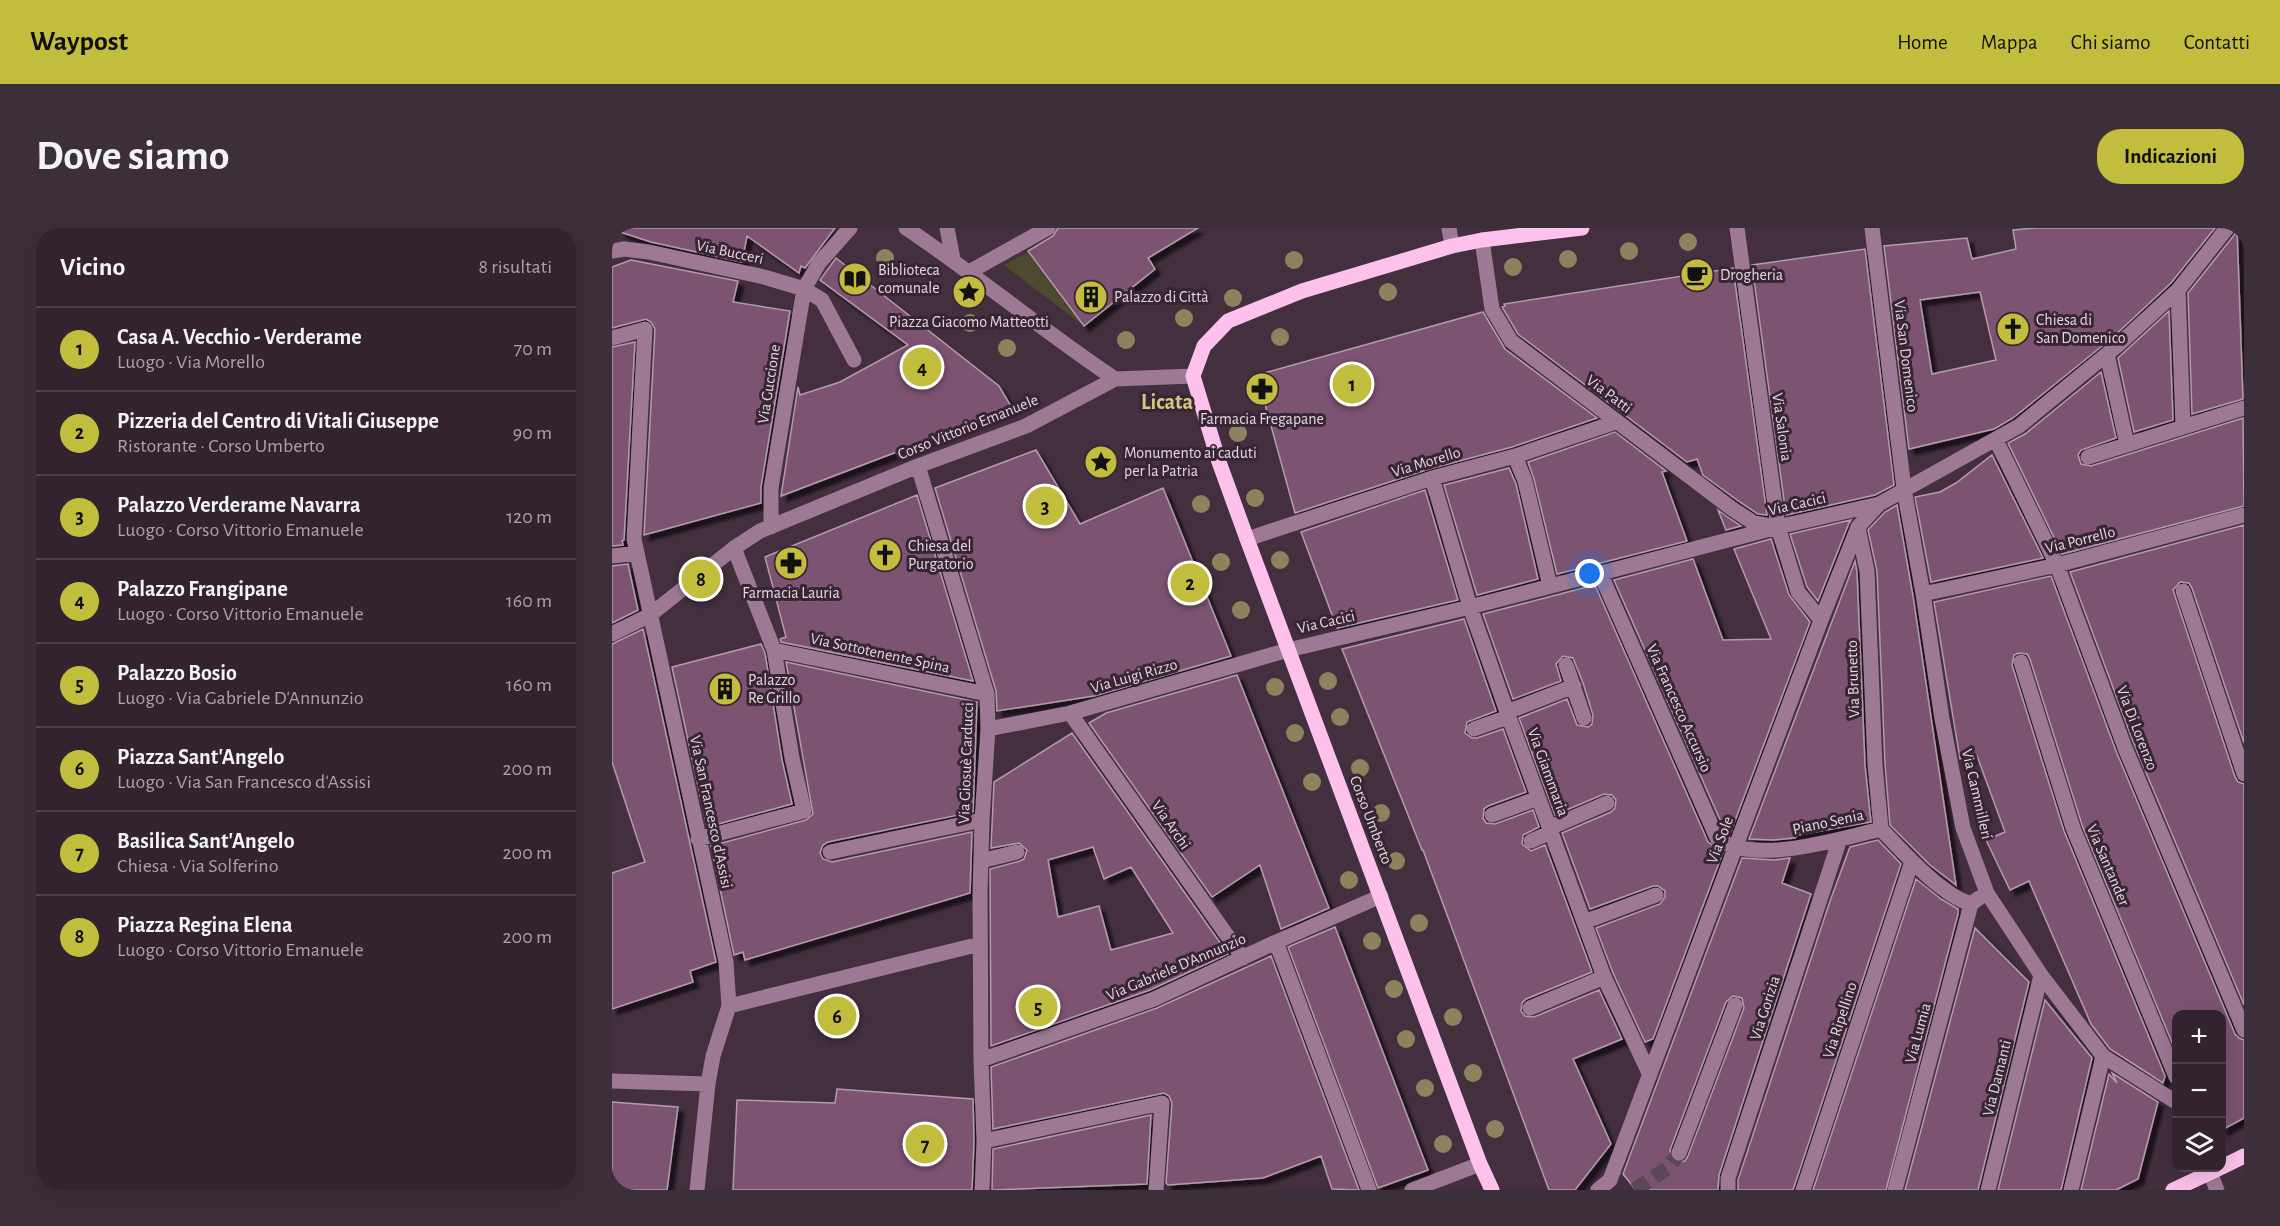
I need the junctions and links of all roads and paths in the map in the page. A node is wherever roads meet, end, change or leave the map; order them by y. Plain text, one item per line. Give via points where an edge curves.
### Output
1 (850, 228) edge
2 (906, 228) edge
3 (947, 228) edge
4 (1048, 228) edge
5 (1449, 228) edge
6 (1582, 228) edge
7 (1737, 228) edge
8 (1872, 228) edge
9 (2228, 228) edge
10 (1482, 240) junction
11 (1458, 245) junction
12 (612, 251) edge
13 (952, 259) junction
14 (969, 272) junction
15 (804, 289) junction
16 (2178, 290) junction
17 (612, 338) edge
18 (2107, 354) junction
19 (854, 360) dead end
20 (1193, 376) junction
21 (1115, 380) junction
22 (2244, 408) edge
23 (1616, 422) junction
24 (2184, 427) junction
25 (1996, 440) junction
26 (2127, 445) junction
27 (1515, 456) junction
28 (2088, 457) dead end
29 (918, 466) junction
30 (1432, 478) junction
31 (1904, 489) junction
32 (1879, 504) junction
33 (2244, 515) edge
34 (1778, 527) junction
35 (1858, 527) junction
36 (765, 529) junction
37 (1247, 539) junction
38 (734, 548) junction
39 (627, 550) edge
40 (2057, 565) junction
41 (1600, 573) junction
42 (1550, 586) junction
43 (2183, 591) dead end
44 (1923, 594) junction
45 (1470, 607) junction
46 (646, 617) junction
47 (1821, 620) junction
48 (612, 634) edge
49 (773, 646) junction
50 (1288, 650) junction
51 (2021, 662) dead end
52 (1566, 665) dead end
53 (1574, 686) junction
54 (987, 694) junction
55 (1070, 713) junction
56 (1507, 715) junction
57 (1584, 718) dead end
58 (988, 729) junction
59 (1474, 729) dead end
60 (2244, 774) edge
61 (1538, 798) junction
62 (1608, 803) dead end
63 (1492, 815) dead end
64 (982, 820) junction
65 (1881, 829) junction
66 (1550, 830) junction
67 (698, 838) junction
68 (1840, 839) junction
69 (1531, 841) dead end
70 (1736, 848) junction
71 (830, 852) dead end
72 (1017, 852) dead end
73 (981, 861) junction
74 (1912, 861) junction
75 (1987, 893) junction
76 (1656, 895) dead end
77 (1381, 896) junction
78 (1971, 904) junction
79 (1584, 922) junction
80 (1276, 942) junction
81 (980, 944) junction
82 (1243, 958) junction
83 (2041, 975) junction
84 (1604, 977) junction
85 (1735, 1005) dead end
86 (729, 1006) junction
87 (1530, 1008) dead end
88 (2244, 1030) edge
89 (2103, 1056) junction
90 (981, 1060) junction
91 (2172, 1067) edge
92 (1649, 1073) junction
93 (612, 1082) edge
94 (708, 1084) junction
95 (2172, 1099) edge
96 (984, 1141) junction
97 (1678, 1153) tunnel mouth
98 (2244, 1156) edge
99 (1480, 1164) junction
100 (2226, 1164) edge
101 (2209, 1172) edge
102 (2215, 1172) edge
103 (1608, 1187) edge
104 (697, 1190) edge
105 (982, 1190) edge
106 (1156, 1190) edge
107 (1369, 1190) edge
108 (1412, 1190) edge
109 (1492, 1190) edge
110 (1728, 1190) edge
111 (1803, 1190) edge
112 (1895, 1190) edge
113 (1988, 1190) edge
114 (2071, 1190) edge
115 (2173, 1190) edge
116 (2217, 1190) edge

1 - 15 street, Via Guccione via 827,253
2 - 13 street
3 - 13 street
4 - 14 street
5 - 11 street
6 - 10 main road
7 - 34 street, Via Salonia
8 - 31 street, Via San Domenico
9 - 16 street, Via Cacici
10 - 11 main road
10 - 23 street, Via Patti via 1492,309 1511,341
11 - 20 main road via 1302,291 1228,321 1204,346
12 - 15 street, Via Bucceri via 649,252
13 - 14 street
14 - 21 street
15 - 19 street via 822,300
15 - 36 street, Via Guccione
16 - 18 street, Via Cacici
16 - 24 street
17 - 39 street, Via San Francesco d'Assisi via 645,329
18 - 25 street, Via Cacici via 2019,426
18 - 26 street
20 - 21 street, Corso Vittorio Emanuele
20 - 37 main road, Corso Umberto
21 - 29 street, Corso Vittorio Emanuele via 1026,426
22 - 24 street
23 - 27 street, Via Morello
23 - 34 street, Via Patti via 1746,518
24 - 26 street
25 - 31 street, Via Cacici
25 - 40 street, Via Di Lorenzo
26 - 28 street
27 - 30 street, Via Morello
27 - 42 street via 1525,481
29 - 36 street, Corso Vittorio Emanuele
29 - 54 street, Via Giosuè Carducci
30 - 37 street, Via Morello
30 - 45 street, Via Giammaria
31 - 32 street, Via Cacici
31 - 44 street, Via Cammilleri
32 - 34 street, Via Cacici
32 - 35 street, Via Sole
33 - 40 street, Via Porrello
34 - 41 street, Via Cacici
34 - 47 street, Via Salonia via 1798,591
35 - 47 street, Via Sole
35 - 65 street, Via Brunetto via 1867,571
36 - 38 street, Corso Vittorio Emanuele
37 - 50 main road, Corso Umberto
38 - 46 street, Corso Vittorio Emanuele
38 - 49 street
39 - 46 street, Via San Francesco d'Assisi
40 - 44 street, Via Porrello
40 - 88 street, Via Di Lorenzo via 2125,748
41 - 42 street, Via Cacici
41 - 70 street, Via Francesco Accursio via 1717,838
42 - 45 street, Via Cacici
43 - 60 street
44 - 75 street, Via Cammilleri via 1963,828
45 - 50 street, Via Cacici
45 - 56 street, Via Giammaria
46 - 48 street
46 - 67 street, Via San Francesco d'Assisi via 662,669
47 - 70 street, Via Sole
49 - 54 street, Via Sottotenente Spina
49 - 67 street via 804,811
50 - 55 street, Via Luigi Rizzo
50 - 77 main road, Corso Umberto
51 - 91 street, Via Santander via 2073,828
52 - 53 street
53 - 56 street
53 - 57 street
54 - 58 street, Via Giosuè Carducci
55 - 58 street, Via Luigi Rizzo
55 - 82 street, Via Archi
56 - 59 street
56 - 61 street, Via Giammaria
58 - 64 street, Via Giosuè Carducci
61 - 63 street
61 - 66 street, Via Giammaria
62 - 66 street
64 - 71 street
64 - 73 street, Via Giosuè Carducci
65 - 68 street, Piano Senia
65 - 74 street, Piano Senia
66 - 69 street
66 - 79 street, Via Giammaria
67 - 86 street, Via San Francesco d'Assisi via 726,962
68 - 70 street, Piano Senia via 1771,852
68 - 110 street, Via Gorizia via 1728,1178
70 - 92 street, Via Sole
72 - 73 street
73 - 81 street, Via Giosuè Carducci
74 - 78 street, Piano Senia via 1958,900
74 - 111 street, Via Ripellino
75 - 78 street
75 - 83 street, Via Cammilleri
76 - 79 street
77 - 80 street, Via Gabriele D'Annunzio
77 - 99 main road, Corso Umberto
78 - 112 street, Via Lumia
79 - 84 street, Via Giammaria
80 - 82 street, Via Gabriele D'Annunzio
80 - 107 street
81 - 86 street
81 - 90 street, Via Giosuè Carducci
82 - 90 street, Via Gabriele D'Annunzio via 1154,999
83 - 89 street, Via Cammilleri
83 - 113 street, Via Damanti
84 - 87 street
84 - 92 street, Via Giammaria
85 - 97 street
86 - 94 street
89 - 95 street, Via Cammilleri
89 - 114 street
90 - 96 street, Via Giosuè Carducci
92 - 103 street, Via Sole
93 - 94 street
94 - 104 street
96 - 105 street, Via Giosuè Carducci
96 - 106 street via 1162,1103
98 - 100 main road
99 - 108 street
99 - 109 main road, Corso Umberto
101 - 115 main road
102 - 116 street

